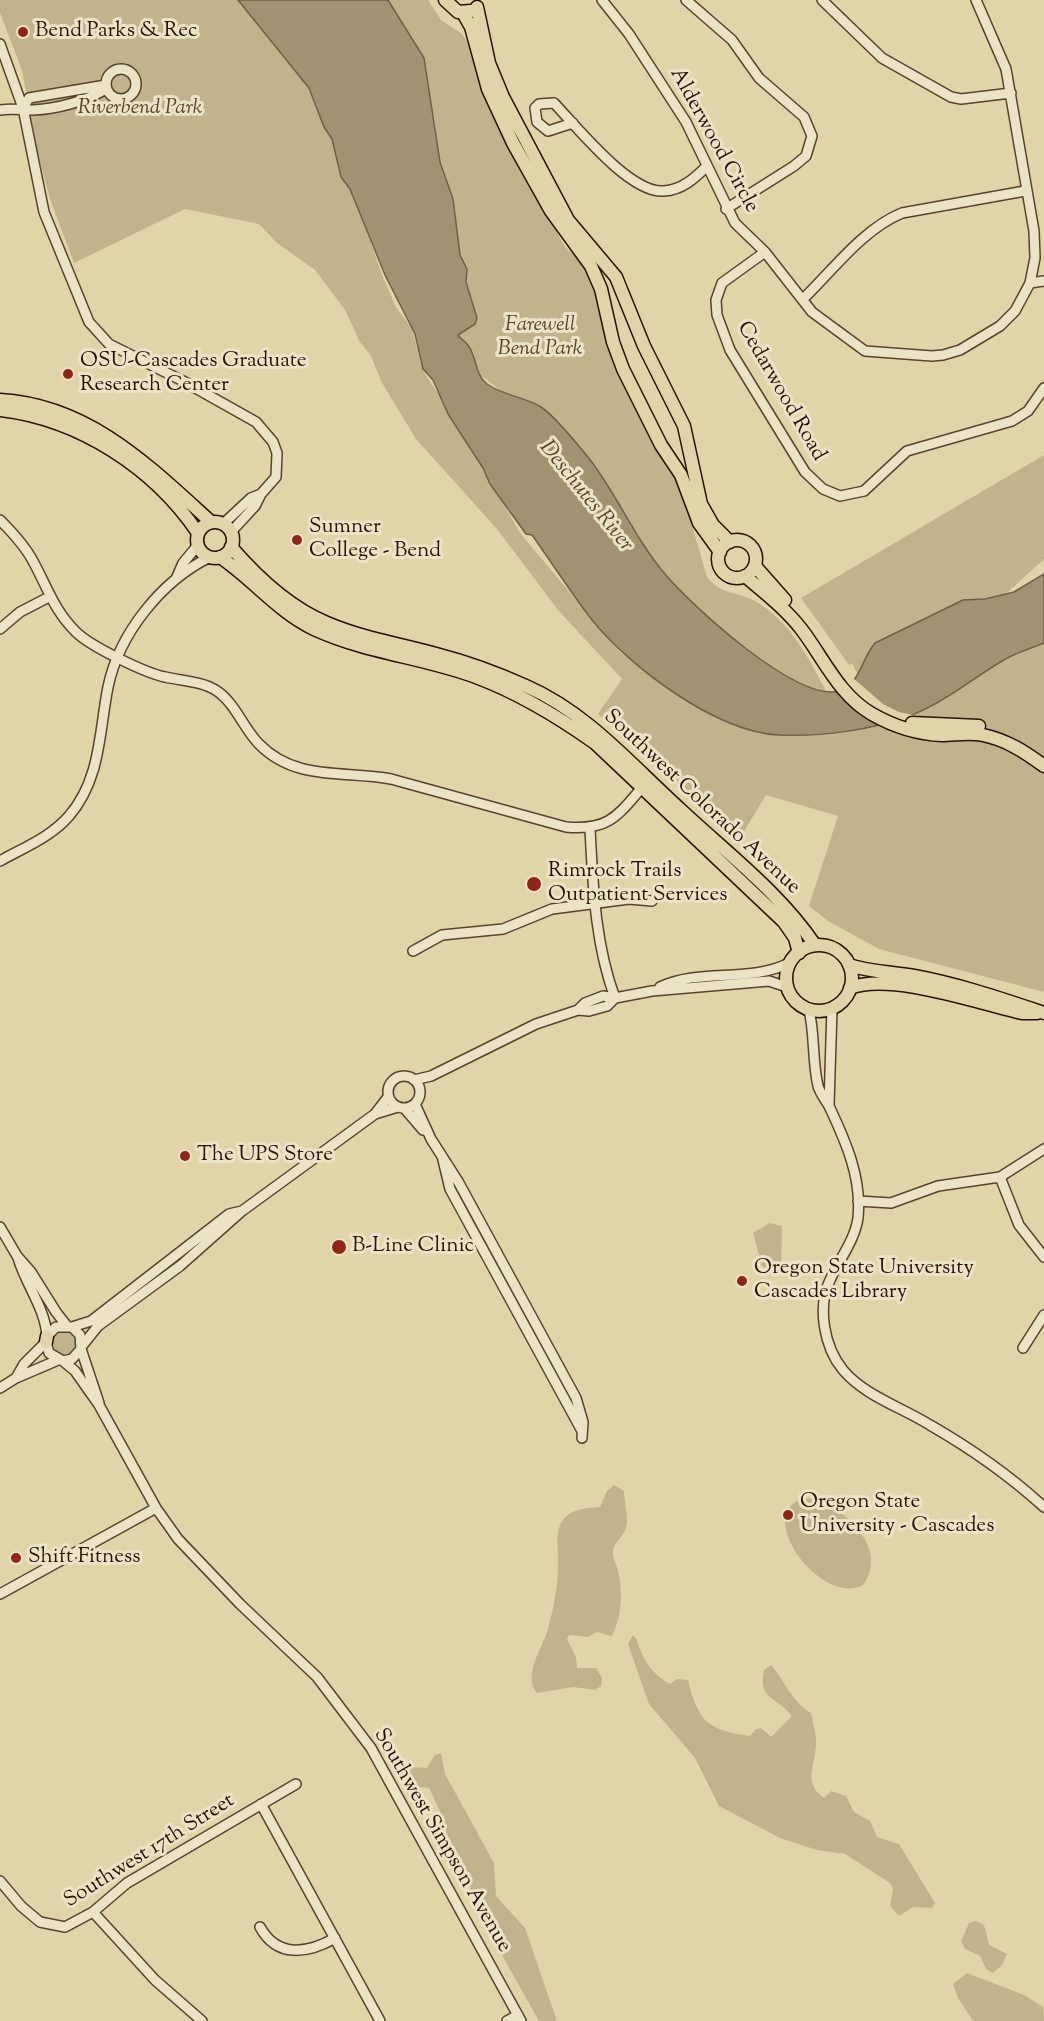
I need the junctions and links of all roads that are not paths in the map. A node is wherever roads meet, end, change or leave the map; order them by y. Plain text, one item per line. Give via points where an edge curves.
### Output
1 (445, 0) edge
2 (602, 0) edge
3 (686, 0) edge
4 (822, 0) edge
5 (976, 0) edge
6 (479, 3) edge
7 (463, 13) junction
8 (0, 44) edge
9 (106, 87) dead end
10 (1011, 93) junction
11 (23, 108) junction
12 (0, 110) edge
13 (573, 123) dead end
14 (707, 165) junction
15 (1025, 191) junction
16 (726, 209) junction
17 (765, 252) junction
18 (1044, 281) edge
19 (1030, 283) junction
20 (803, 299) junction
21 (1044, 388) edge
22 (0, 400) edge
23 (0, 410) edge
24 (0, 520) edge
25 (222, 526) junction
26 (198, 539) junction
27 (730, 542) junction
28 (231, 547) junction
29 (720, 552) junction
30 (215, 557) junction
31 (755, 566) junction
32 (745, 576) junction
33 (176, 579) junction
34 (49, 597) junction
35 (0, 629) edge
36 (806, 629) junction
37 (118, 657) junction
38 (1044, 757) edge
39 (1044, 766) edge
40 (645, 784) junction
41 (590, 829) junction
42 (0, 861) edge
43 (652, 901) dead end
44 (595, 903) junction
45 (815, 945) junction
46 (413, 951) dead end
47 (799, 953) junction
48 (789, 963) junction
49 (849, 965) junction
50 (787, 987) junction
51 (850, 988) junction
52 (652, 991) junction
53 (615, 998) junction
54 (832, 1008) junction
55 (809, 1010) junction
56 (1042, 1013) edge
57 (431, 1076) junction
58 (414, 1080) junction
59 (420, 1089) junction
60 (388, 1097) junction
61 (415, 1104) junction
62 (829, 1107) junction
63 (401, 1108) junction
64 (375, 1114) junction
65 (431, 1139) junction
66 (1044, 1149) edge
67 (1000, 1177) junction
68 (858, 1201) junction
69 (242, 1211) junction
70 (0, 1227) edge
71 (17, 1256) junction
72 (1044, 1257) edge
73 (165, 1263) junction
74 (140, 1295) junction
75 (1044, 1315) edge
76 (70, 1326) junction
77 (47, 1339) junction
78 (82, 1347) junction
79 (1023, 1348) dead end
80 (60, 1361) junction
81 (16, 1378) junction
82 (0, 1388) edge
83 (99, 1405) junction
84 (582, 1435) dead end
85 (1044, 1507) edge
86 (156, 1508) junction
87 (0, 1594) edge
88 (296, 1784) dead end
89 (261, 1804) junction
90 (0, 1881) edge
91 (93, 1912) junction
92 (260, 1927) dead end
93 (334, 1938) junction
94 (520, 2018) edge
95 (202, 2021) edge
96 (380, 2021) edge
97 (507, 2021) edge

1 - 7 main road via 452,9
2 - 14 street, Alderwood Circle via 686,122
3 - 16 street via 732,40 759,78 804,117 812,136 806,156
4 - 10 street via 882,58 951,97
5 - 10 street, Alderwood Circle via 1003,59
6 - 7 main road
6 - 27 main road via 491,69 503,97 568,220 616,277 644,346 684,426 701,504 713,525
7 - 29 main road via 471,27 488,89 513,143 550,211 591,266 602,289 621,363 661,445 681,475 699,524
8 - 11 street
9 - 11 street via 76,102
10 - 15 street, Alderwood Circle
11 - 12 street
11 - 25 street via 44,212 89,322 109,344 256,422 269,434 277,453 276,477 255,506
13 - 14 street via 612,162 641,186 652,190 677,189
14 - 16 street, Alderwood Circle
15 - 19 street, Alderwood Circle via 1036,243
15 - 20 street via 902,213 889,219
16 - 17 street, Alderwood Circle
17 - 20 street, Alderwood Circle
17 - 21 street, Cedarwood Road via 722,283 717,315 742,370 805,472 823,489 840,496 864,491 907,451 1012,421 1028,411
18 - 19 street
19 - 20 street, Alderwood Circle via 1015,311 1000,326 960,350 932,356 865,351 819,318
22 - 25 main road via 44,408 100,430 140,457
23 - 26 main road via 58,423 105,445 143,473 189,519
24 - 34 street via 33,560
25 - 26 main road
25 - 28 main road
26 - 30 main road, Southwest Colorado Avenue
26 - 33 street
27 - 29 main road
27 - 31 main road via 748,544 755,554
28 - 30 main road
28 - 40 main road, Southwest Colorado Avenue via 283,596 326,623 484,668 529,687 573,713 612,743
29 - 32 main road via 722,570 733,577
30 - 33 street
30 - 40 main road, Southwest Colorado Avenue via 312,628 375,652 474,676 527,698 595,743
31 - 32 main road
31 - 36 main road
32 - 36 main road
33 - 37 street via 142,616
34 - 35 street via 20,612
34 - 37 street via 78,634
36 - 38 main road via 848,685 874,707 909,722 982,726 1011,736
36 - 39 main road via 837,682 870,713 928,734 980,734 995,738
37 - 41 street via 158,675 218,691 261,746 278,761 299,769 321,775 367,774 566,827
37 - 42 street via 108,686 96,763 88,788 60,825
40 - 41 street via 620,813
40 - 45 main road, Southwest Colorado Avenue via 791,912
40 - 47 main road, Southwest Colorado Avenue via 784,922
41 - 44 street
43 - 44 street
44 - 46 street via 552,909 503,929 442,935
44 - 53 street via 605,969
45 - 47 main road
45 - 49 main road via 835,950
47 - 48 main road
48 - 50 main road
48 - 52 street via 768,970 682,980
49 - 51 main road
49 - 56 main road via 914,976 1024,1004
50 - 52 street via 769,981
50 - 55 main road via 799,1005
51 - 54 main road via 841,1003
51 - 56 main road via 865,982 904,985 1022,1013
52 - 53 street
53 - 57 street via 603,996 585,1003 578,1010 506,1037
54 - 55 main road
54 - 62 street
55 - 62 street via 819,1089
57 - 58 street
57 - 59 street
58 - 59 street
58 - 60 street via 405,1076 395,1079
59 - 61 street
60 - 63 street
60 - 64 street
61 - 63 street
61 - 65 street
62 - 68 street via 857,1176
63 - 64 street
63 - 65 street
64 - 69 street
65 - 84 street via 576,1398 584,1422
66 - 67 street
67 - 68 street via 938,1186 891,1203
67 - 72 street via 1019,1225
68 - 85 street via 858,1221 828,1282 824,1301 829,1348 841,1368 858,1386 932,1425
69 - 73 street via 229,1215
69 - 74 street via 180,1266
70 - 71 street
71 - 76 street
71 - 77 street via 24,1279 45,1317
73 - 74 street via 141,1288
73 - 76 street via 90,1321
74 - 78 street via 98,1326
75 - 79 street
76 - 77 street via 56,1328
76 - 78 street via 80,1335
77 - 80 street via 49,1353
77 - 81 street
78 - 80 street via 72,1359
78 - 83 street, Southwest Simpson Avenue
80 - 81 street
80 - 83 street, Southwest Simpson Avenue via 75,1371
81 - 82 street
83 - 86 street, Southwest Simpson Avenue
86 - 87 street
86 - 94 street, Southwest Simpson Avenue via 193,1556 316,1677 371,1748
88 - 89 street, Southwest 17th Street
89 - 91 street, Southwest 17th Street via 127,1883
89 - 93 street
90 - 91 street, Southwest 17th Street via 40,1922 65,1927
91 - 95 street via 155,1980
92 - 93 street via 272,1944 290,1950 311,1949
93 - 96 street
94 - 97 street

